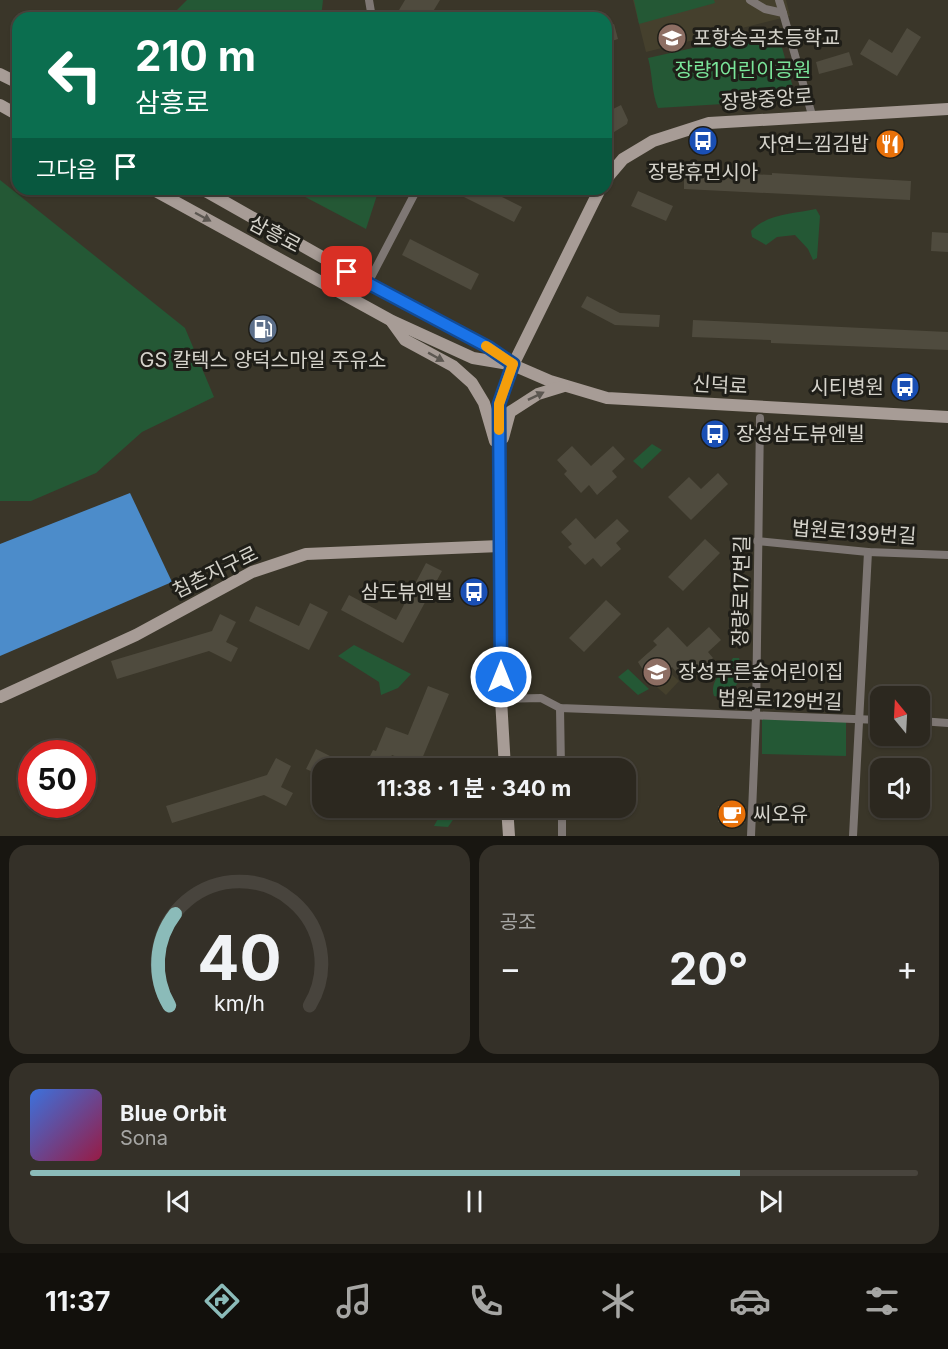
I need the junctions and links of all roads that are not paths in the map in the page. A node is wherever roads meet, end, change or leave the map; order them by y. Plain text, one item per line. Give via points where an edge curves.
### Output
1 (750, 0) edge
2 (779, 0) edge
3 (783, 13) junction
4 (948, 109) edge
5 (812, 115) junction
6 (612, 172) edge
7 (163, 195) edge
8 (213, 195) edge
9 (414, 195) edge
10 (597, 195) edge
11 (368, 283) junction
12 (392, 321) junction
13 (513, 364) junction
14 (565, 386) junction
15 (948, 417) edge
16 (760, 418) dead end
17 (499, 454) junction
18 (757, 541) junction
19 (500, 546) junction
20 (868, 552) junction
21 (948, 555) edge
22 (0, 697) edge
23 (501, 699) junction
24 (560, 708) junction
25 (756, 716) junction
26 (859, 719) junction
27 (870, 720) edge
28 (930, 722) edge
29 (948, 723) edge
30 (504, 758) edge
31 (561, 758) edge
32 (507, 818) edge
33 (562, 818) edge
34 (508, 836) edge
35 (562, 836) edge
36 (751, 836) edge
37 (853, 836) edge

1 - 3 street
2 - 3 street
3 - 5 street
4 - 5 main road, 장량중앙로
5 - 6 main road, 장량중앙로 via 709,123 686,129 653,141 623,159
7 -> 12 main road, 삼흥로
8 - 11 main road, 삼흥로
9 - 11 street
10 - 13 main road
11 - 13 main road, 삼흥로
12 - 13 main road, 삼흥로 via 473,358
12 -> 17 main road via 405,340 453,366 472,383 484,403
13 - 14 main road, 신덕로
13 - 17 main road via 499,404
14 - 15 main road, 신덕로 via 607,398
17 -> 14 main road via 510,412 538,394
16 - 18 street, 장량로17번길
17 - 19 main road
18 - 20 street, 법원로139번길
18 - 25 street, 장량로17번길
19 - 22 main road, 침촌지구로 via 306,554 252,572 136,635
19 - 23 main road
20 - 21 street, 법원로139번길
20 - 26 street
23 - 24 street, 법원로129번길 via 541,698
23 - 30 main road
24 - 25 street, 법원로129번길
24 - 31 street
25 - 26 street, 법원로129번길
25 - 36 street, 장량로17번길
26 - 27 street, 법원로129번길
26 - 37 street
28 - 29 street
32 - 34 main road
33 - 35 street

